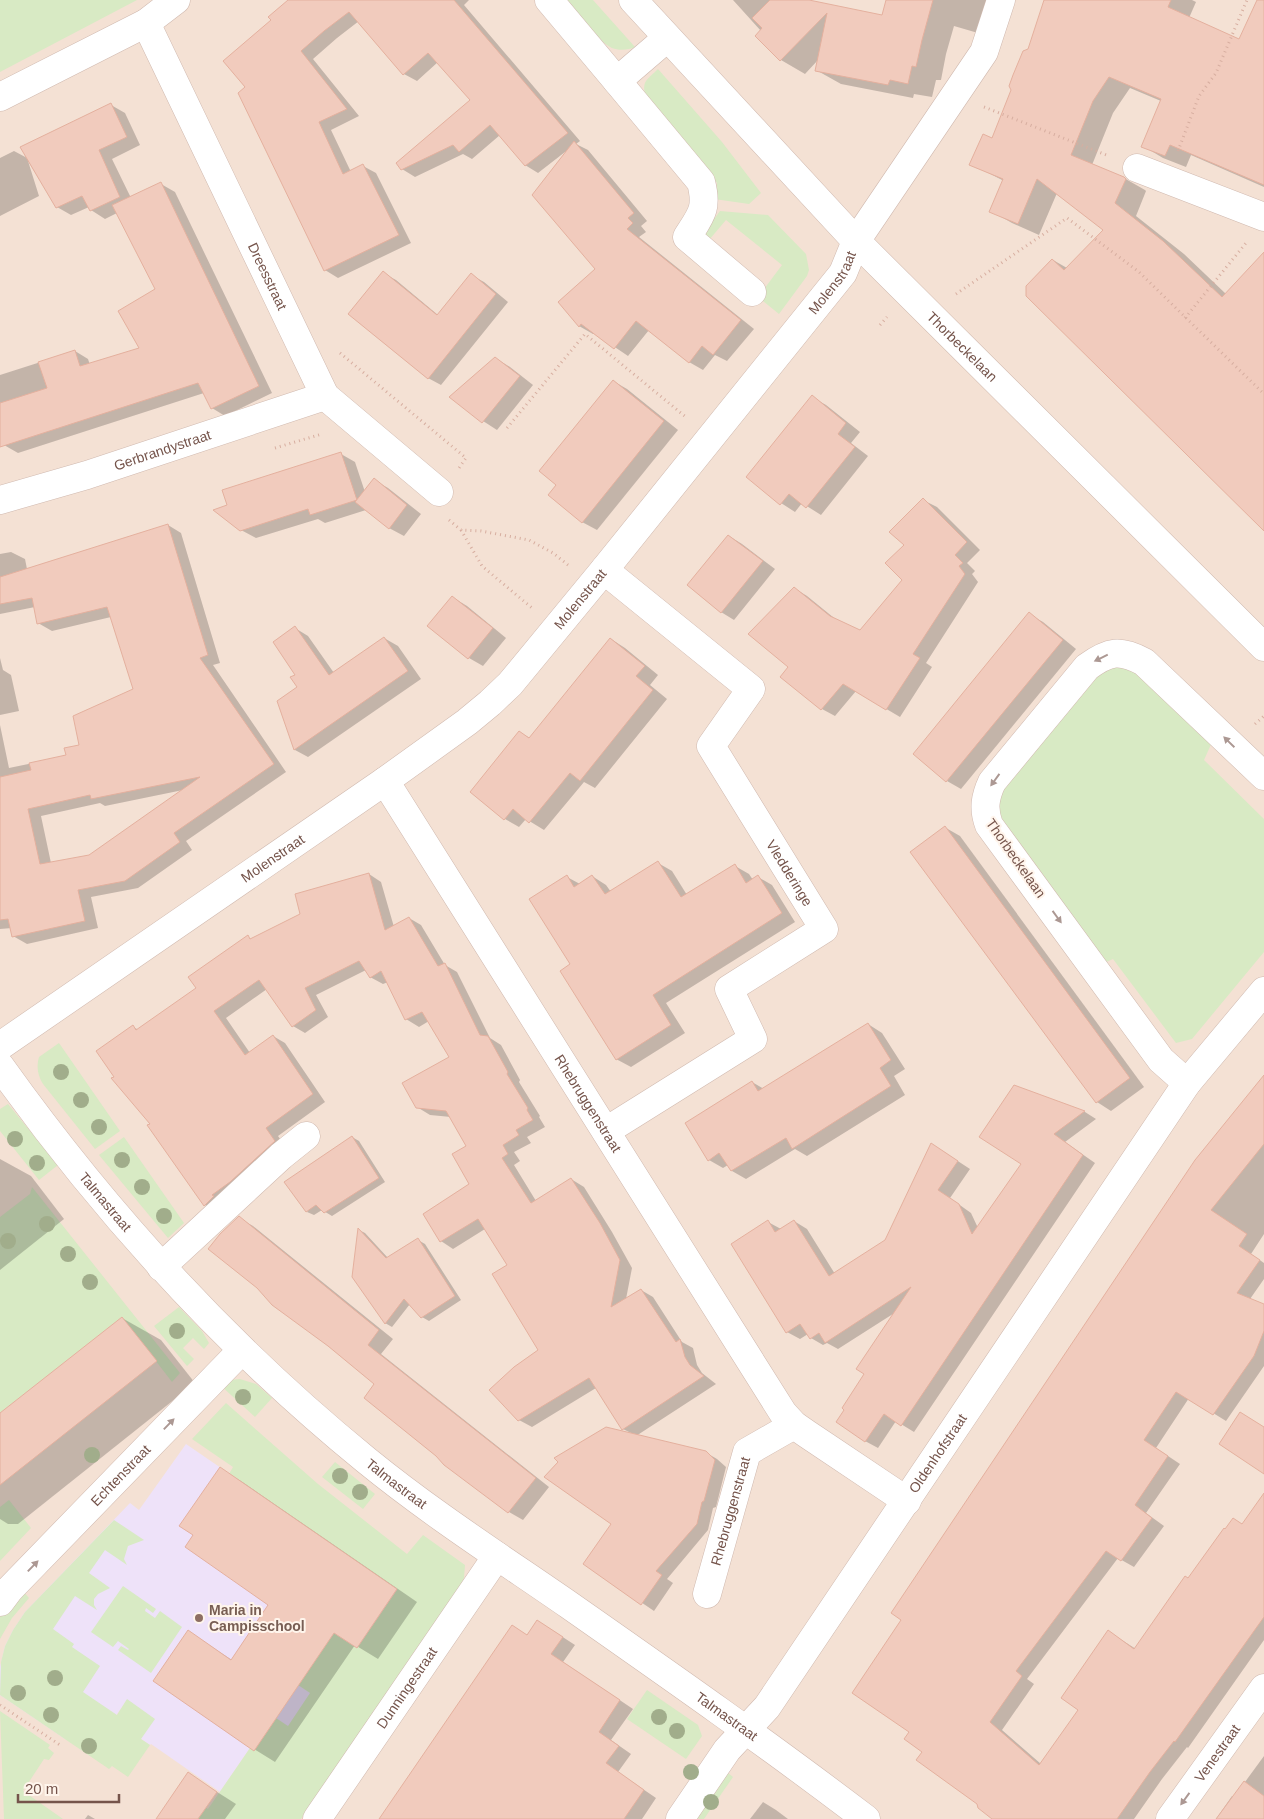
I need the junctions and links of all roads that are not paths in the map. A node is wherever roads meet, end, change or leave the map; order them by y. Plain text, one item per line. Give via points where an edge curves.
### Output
1 (176, 0) edge
2 (548, 0) edge
3 (633, 0) edge
4 (1000, 0) edge
5 (146, 23) junction
6 (667, 38) junction
7 (617, 81) junction
8 (0, 97) edge
9 (1138, 168) road end
10 (1264, 217) edge
11 (856, 241) junction
12 (752, 292) dead end
13 (325, 396) junction
14 (438, 492) road end
15 (0, 500) edge
16 (604, 570) junction
17 (1264, 647) edge
18 (1264, 776) edge
19 (385, 781) junction
20 (1264, 991) edge
21 (0, 1046) edge
22 (0, 1066) edge
23 (1187, 1083) junction
24 (606, 1132) junction
25 (306, 1136) dead end
26 (162, 1267) junction
27 (242, 1350) junction
28 (794, 1425) junction
29 (907, 1501) junction
30 (497, 1556) junction
31 (707, 1594) dead end
32 (0, 1602) edge
33 (1264, 1688) edge
34 (746, 1729) junction
35 (317, 1819) edge
36 (680, 1819) edge
37 (866, 1819) edge
38 (1170, 1819) edge

1 - 5 street
2 - 7 street
3 - 6 street, Thorbeckelaan
4 - 11 street, Molenstraat via 984,52
5 - 8 street
5 - 13 street, Dreesstraat
6 - 7 street
6 - 11 street, Thorbeckelaan
7 - 12 street via 701,182 705,197 703,211 687,237
9 - 10 street
11 - 16 street, Molenstraat via 843,273
11 - 17 street, Thorbeckelaan
13 - 14 street, Dreesstraat
13 - 15 street, Gerbrandystraat via 87,475
16 - 19 street, Molenstraat via 510,684 467,722
16 - 24 street, Vledderinge via 751,689 711,746 824,929 729,989 753,1039
18 -> 23 street, Thorbeckelaan via 1144,662 1130,654 1112,653 1087,667 992,782 986,794 986,815 990,825 1161,1060
19 - 21 street, Molenstraat
19 - 24 street, Rhebruggenstraat
20 - 23 street
22 - 26 street, Talmastraat via 102,1199
23 - 29 street, Oldenhofstraat
24 - 28 street, Rhebruggenstraat via 766,1387
25 - 26 street
26 - 27 street, Talmastraat
27 - 30 street, Talmastraat via 367,1461
32 -> 27 street, Echtenstraat
28 - 29 street, Rhebruggenstraat
28 - 31 street, Rhebruggenstraat via 747,1452
29 - 34 street, Oldenhofstraat via 767,1707
30 - 34 street, Talmastraat
30 - 35 street, Dunningestraat
33 -> 38 street, Venestraat
34 - 36 street, Oldenhofstraat via 726,1750
34 - 37 street, Talmastraat

